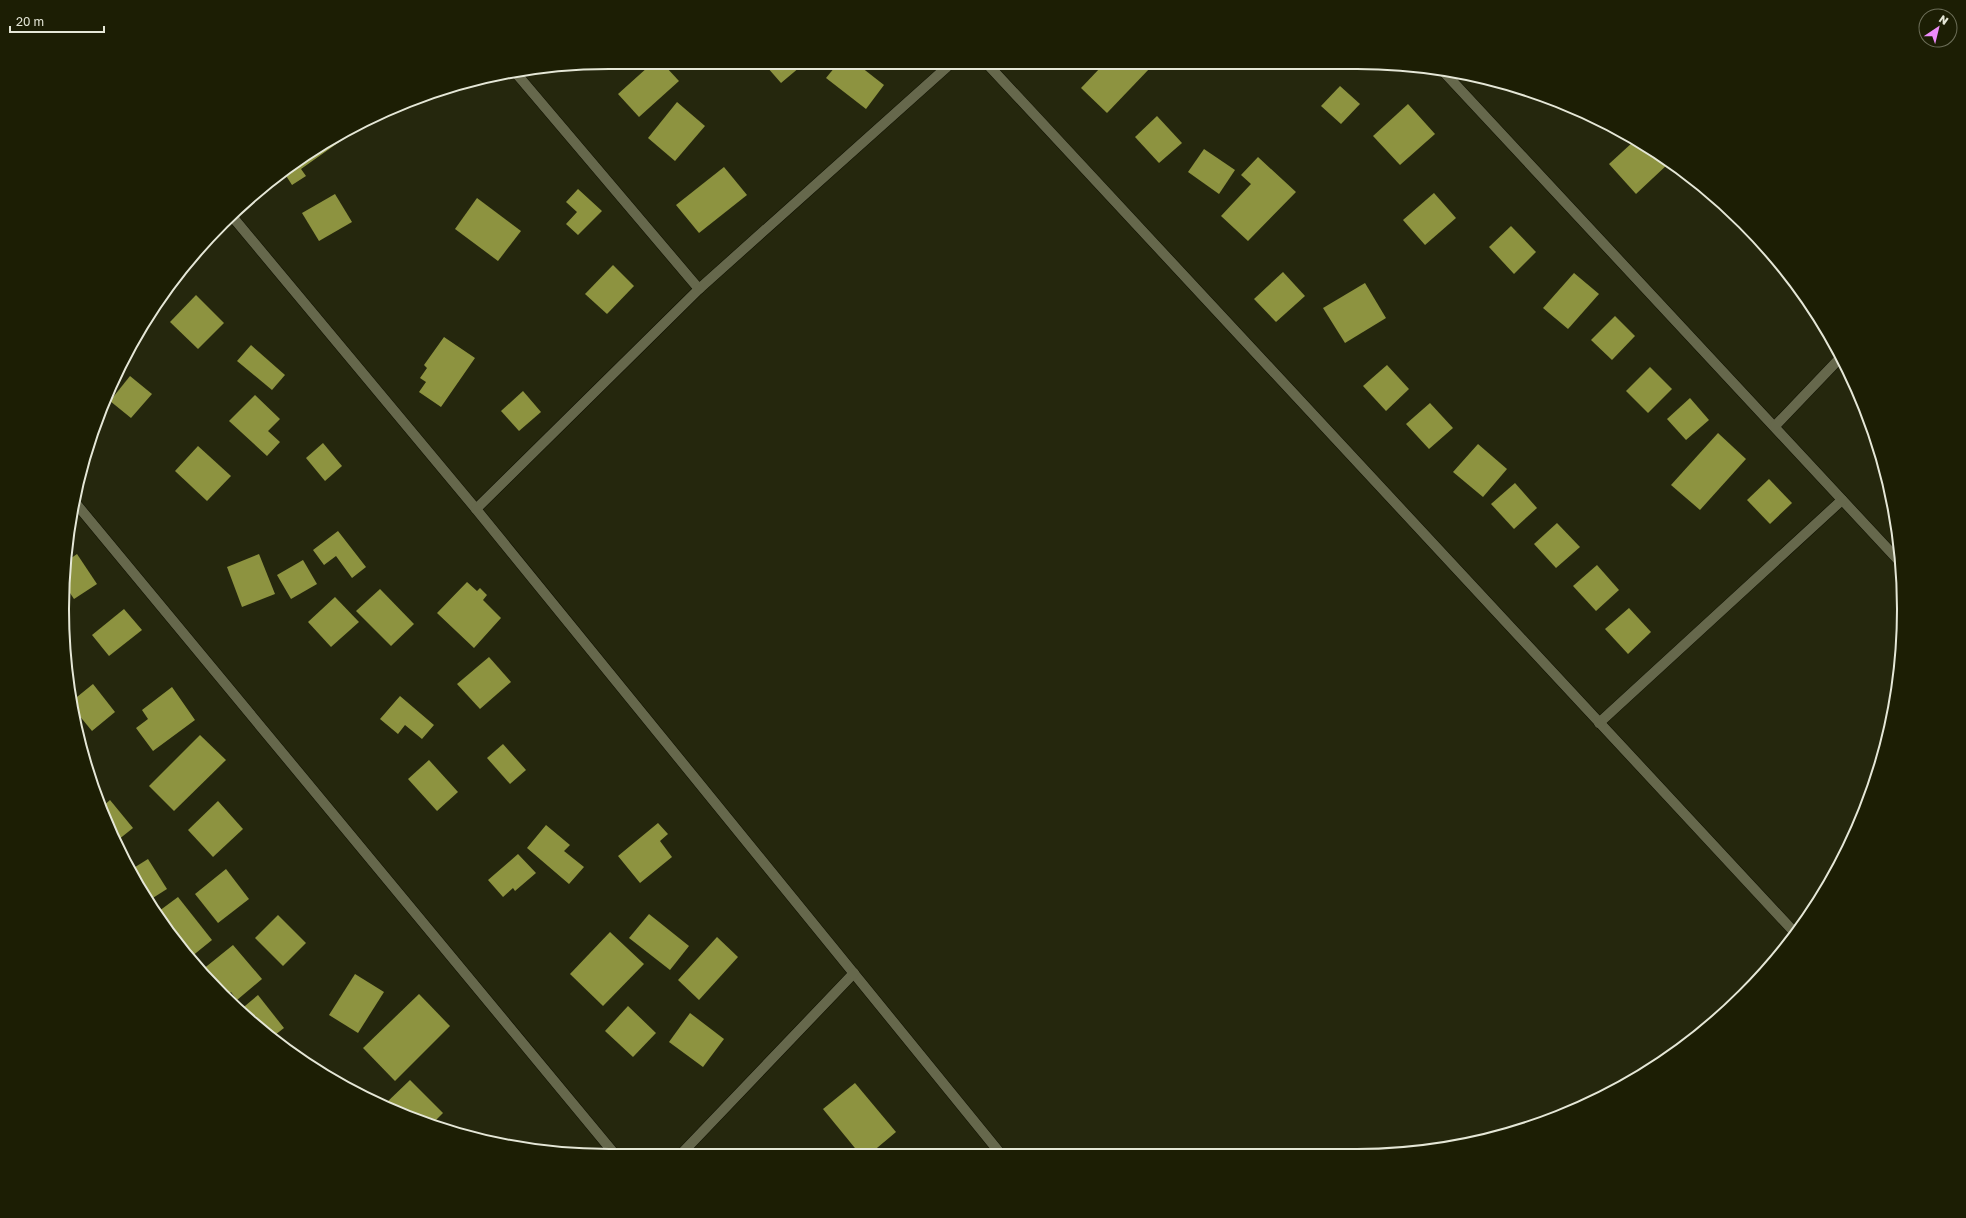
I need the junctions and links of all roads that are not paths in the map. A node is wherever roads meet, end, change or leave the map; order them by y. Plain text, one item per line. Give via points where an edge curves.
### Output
1 (945, 69) edge
2 (992, 69) edge
3 (519, 77) edge
4 (1449, 77) edge
5 (235, 220) edge
6 (699, 289) junction
7 (1837, 362) edge
8 (1775, 426) junction
9 (1842, 500) junction
10 (79, 507) edge
11 (476, 509) junction
12 (1894, 555) edge
13 (1599, 723) junction
14 (1791, 929) edge
15 (854, 973) junction
16 (611, 1149) edge
17 (686, 1149) edge
18 (997, 1149) edge

1 - 6 street
2 - 13 street
3 - 6 street
4 - 8 street
5 - 11 street
6 - 11 street
7 - 8 street
8 - 9 street
9 - 12 street
9 - 13 street
10 - 16 street
11 - 15 street
13 - 14 street
15 - 17 street
15 - 18 street

